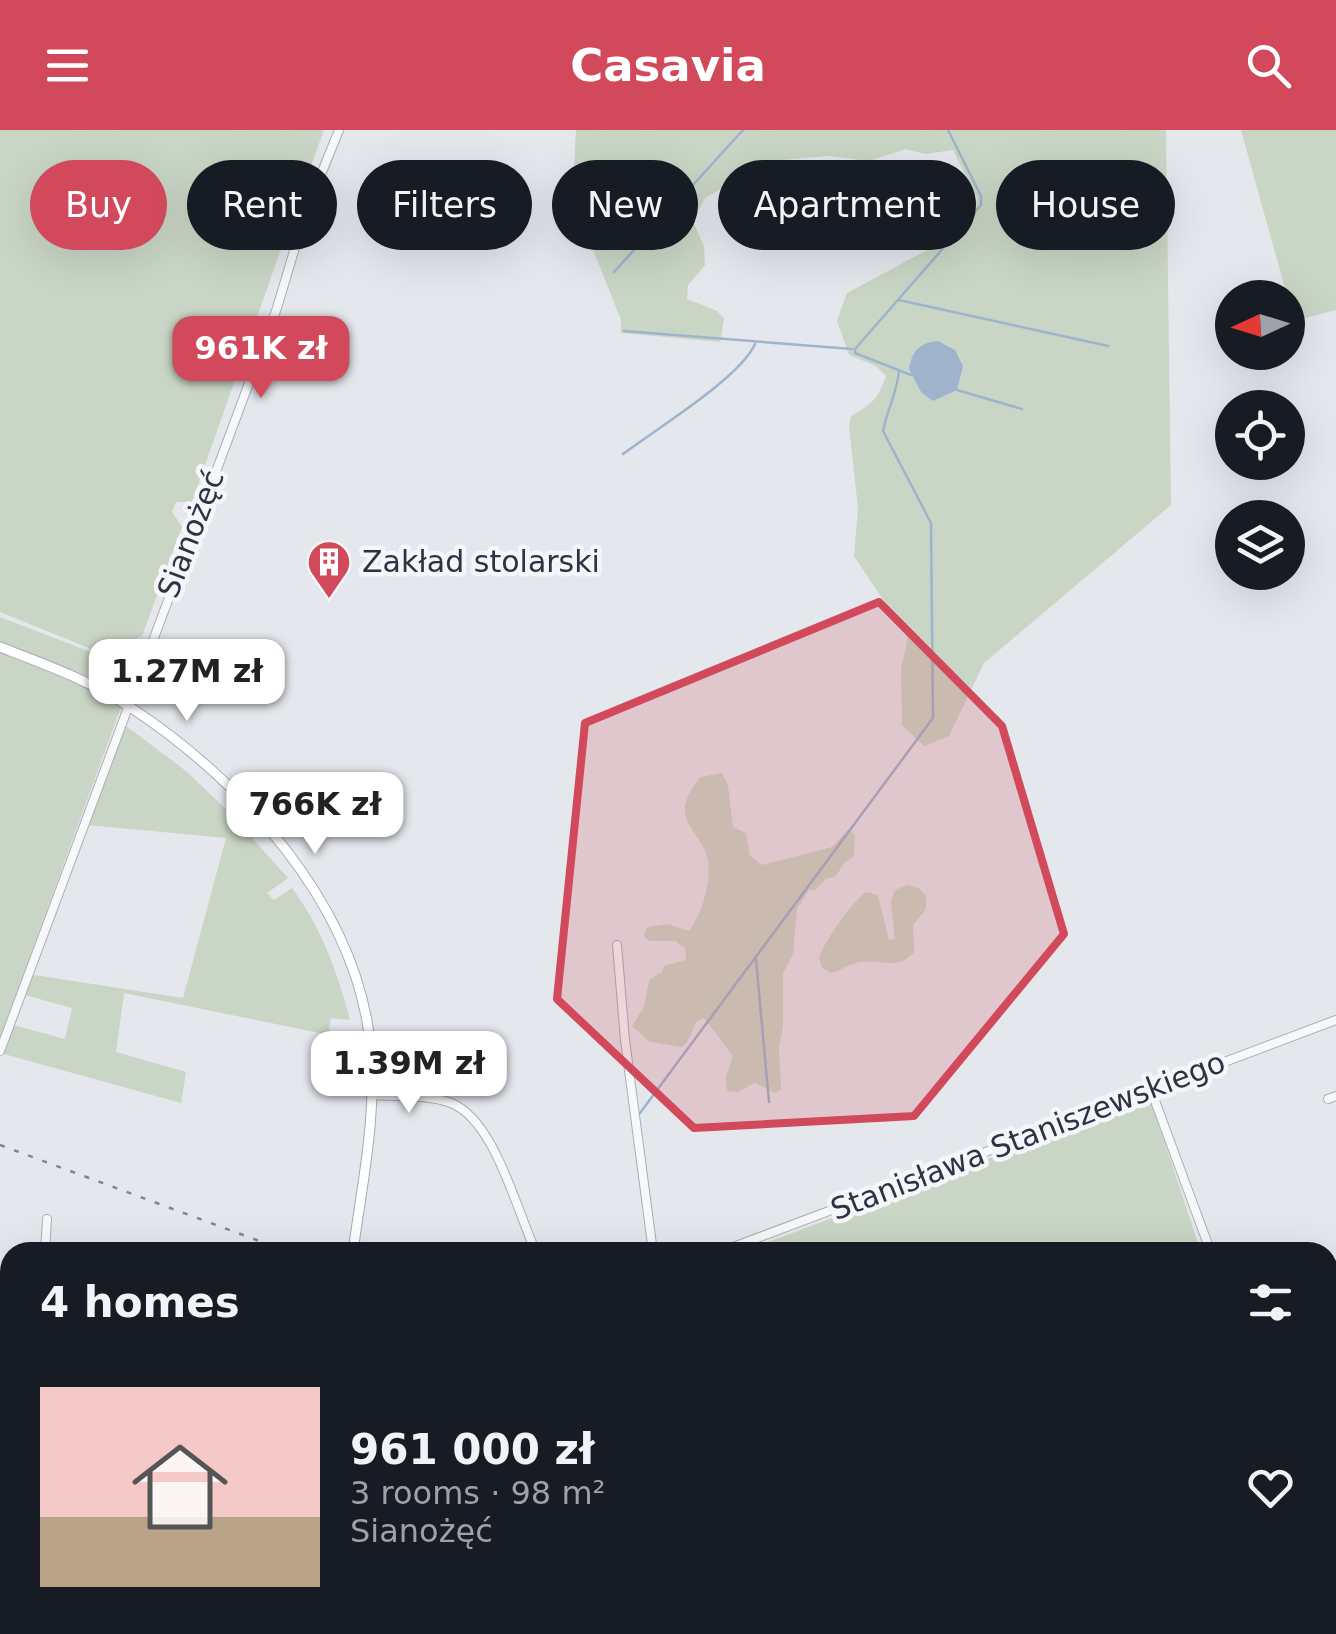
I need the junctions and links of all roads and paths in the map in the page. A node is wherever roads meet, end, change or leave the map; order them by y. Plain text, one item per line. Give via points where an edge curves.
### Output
1 (340, 130) edge
2 (0, 646) edge
3 (128, 705) junction
4 (617, 945) dead end
5 (1336, 1020) edge
6 (0, 1051) edge
7 (371, 1058) junction
8 (359, 1059) dead end
9 (1151, 1090) junction
10 (372, 1095) junction
11 (47, 1220) dead end
12 (46, 1242) edge
13 (354, 1242) edge
14 (532, 1242) edge
15 (652, 1242) edge
16 (747, 1242) edge
17 (1207, 1242) edge

1 - 3 street, Sianożęć
2 - 3 main road
3 - 6 street, Sianożęć
3 - 7 main road via 219,776 303,874 356,974
4 - 15 street
5 - 9 street, Stanisława Staniszewskiego
7 - 8 street
7 - 10 main road
9 - 16 street, Stanisława Staniszewskiego
9 - 17 street
10 - 13 main road
10 - 14 street via 440,1100 470,1115
11 - 12 street

